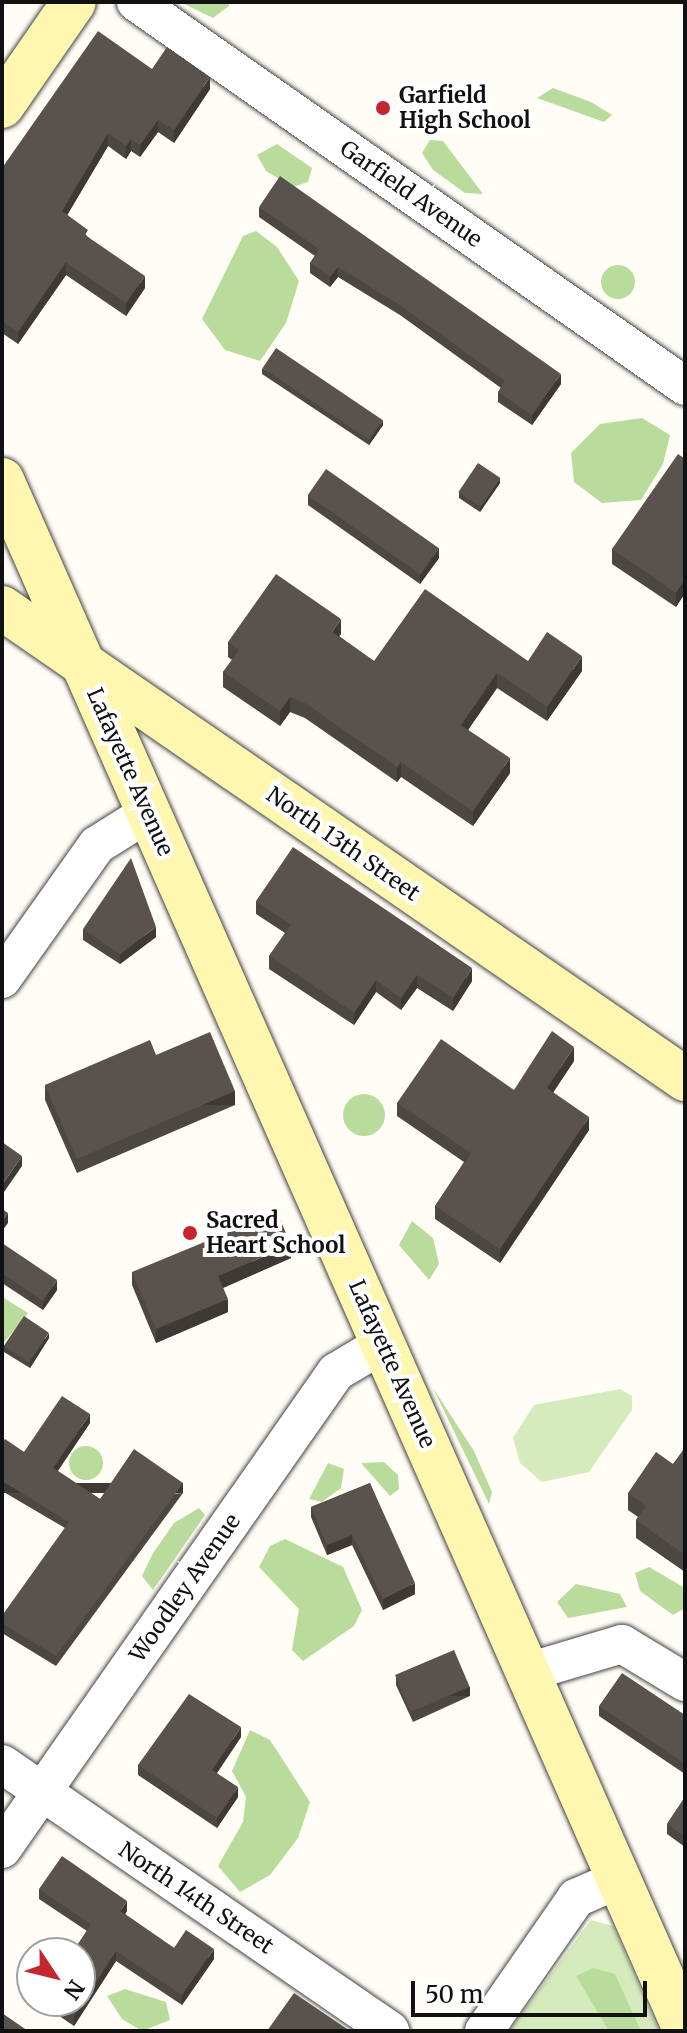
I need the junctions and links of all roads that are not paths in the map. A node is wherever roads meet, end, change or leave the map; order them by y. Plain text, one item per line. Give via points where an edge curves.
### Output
1 (74, 2) edge
2 (136, 2) edge
3 (2, 106) edge
4 (685, 386) edge
5 (2, 480) edge
6 (2, 608) edge
7 (82, 664) junction
8 (148, 813) junction
9 (2, 979) edge
10 (685, 1079) edge
11 (383, 1344) junction
12 (528, 1672) junction
13 (685, 1682) edge
14 (2, 1764) edge
15 (42, 1792) junction
16 (2, 1849) edge
17 (619, 1879) junction
18 (685, 2029) edge
19 (390, 2031) edge
20 (484, 2031) edge

1 - 3 main road
2 - 4 street, Garfield Avenue
5 - 7 main road, Lafayette Avenue
6 - 7 main road, North 13th Street
7 - 8 main road, Lafayette Avenue
7 - 10 main road, North 13th Street
8 - 9 street via 97,845
8 - 11 main road, Lafayette Avenue
11 - 12 main road, Lafayette Avenue
11 - 15 street, Woodley Avenue via 336,1372
12 - 13 street via 622,1644
12 - 17 main road, Lafayette Avenue
14 - 15 street, North 14th Street
15 - 16 street, Woodley Avenue
15 - 19 street, North 14th Street
17 - 18 main road, Lafayette Avenue
17 - 20 street via 576,1898

